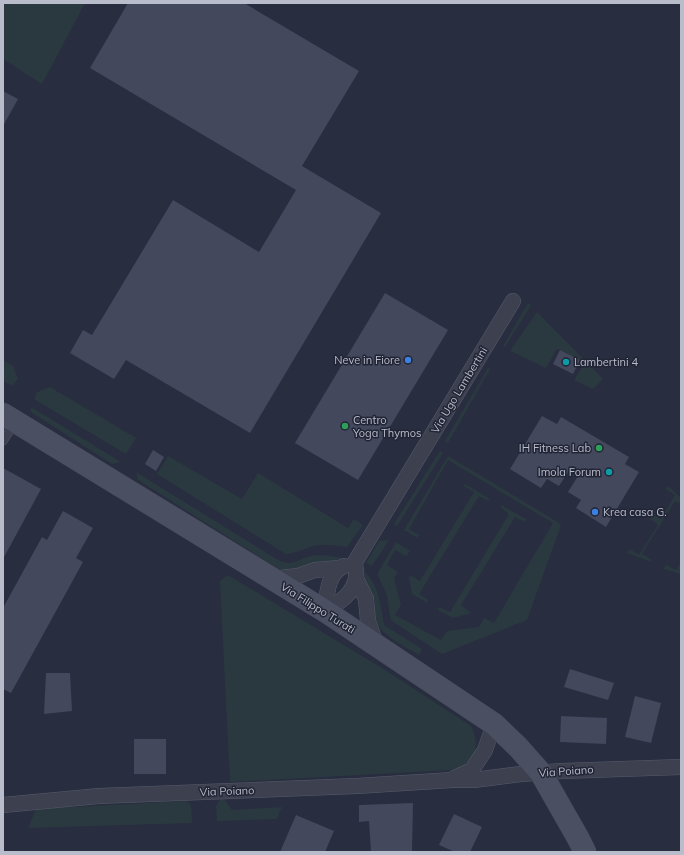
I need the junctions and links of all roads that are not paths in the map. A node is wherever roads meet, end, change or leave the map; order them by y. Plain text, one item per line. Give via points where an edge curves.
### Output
1 (513, 301) dead end
2 (9, 418) edge
3 (3, 441) edge
4 (355, 562) junction
5 (339, 568) junction
6 (356, 578) junction
7 (271, 579) junction
8 (325, 611) junction
9 (377, 647) junction
10 (494, 724) junction
11 (681, 767) edge
12 (541, 773) junction
13 (452, 780) junction
14 (3, 805) edge
15 (585, 852) edge

1 - 4 street, Via Ugo Lambertini
2 - 3 lane
2 - 7 main road, Via Filippo Turati
4 - 5 street
4 - 6 street
5 - 7 street
5 - 8 street via 330,579
6 - 8 street via 351,591
6 - 9 street via 366,600 368,621
7 - 8 main road, Via Filippo Turati
8 - 9 main road, Via Filippo Turati
9 - 10 main road, Via Filippo Turati
10 - 12 main road, Via Filippo Turati
10 - 13 street, Via Poiano via 485,750 472,770
11 - 12 street, Via Poiano
12 - 13 street, Via Poiano
12 - 15 main road, Via Filippo Turati
13 - 14 street, Via Poiano via 99,796

